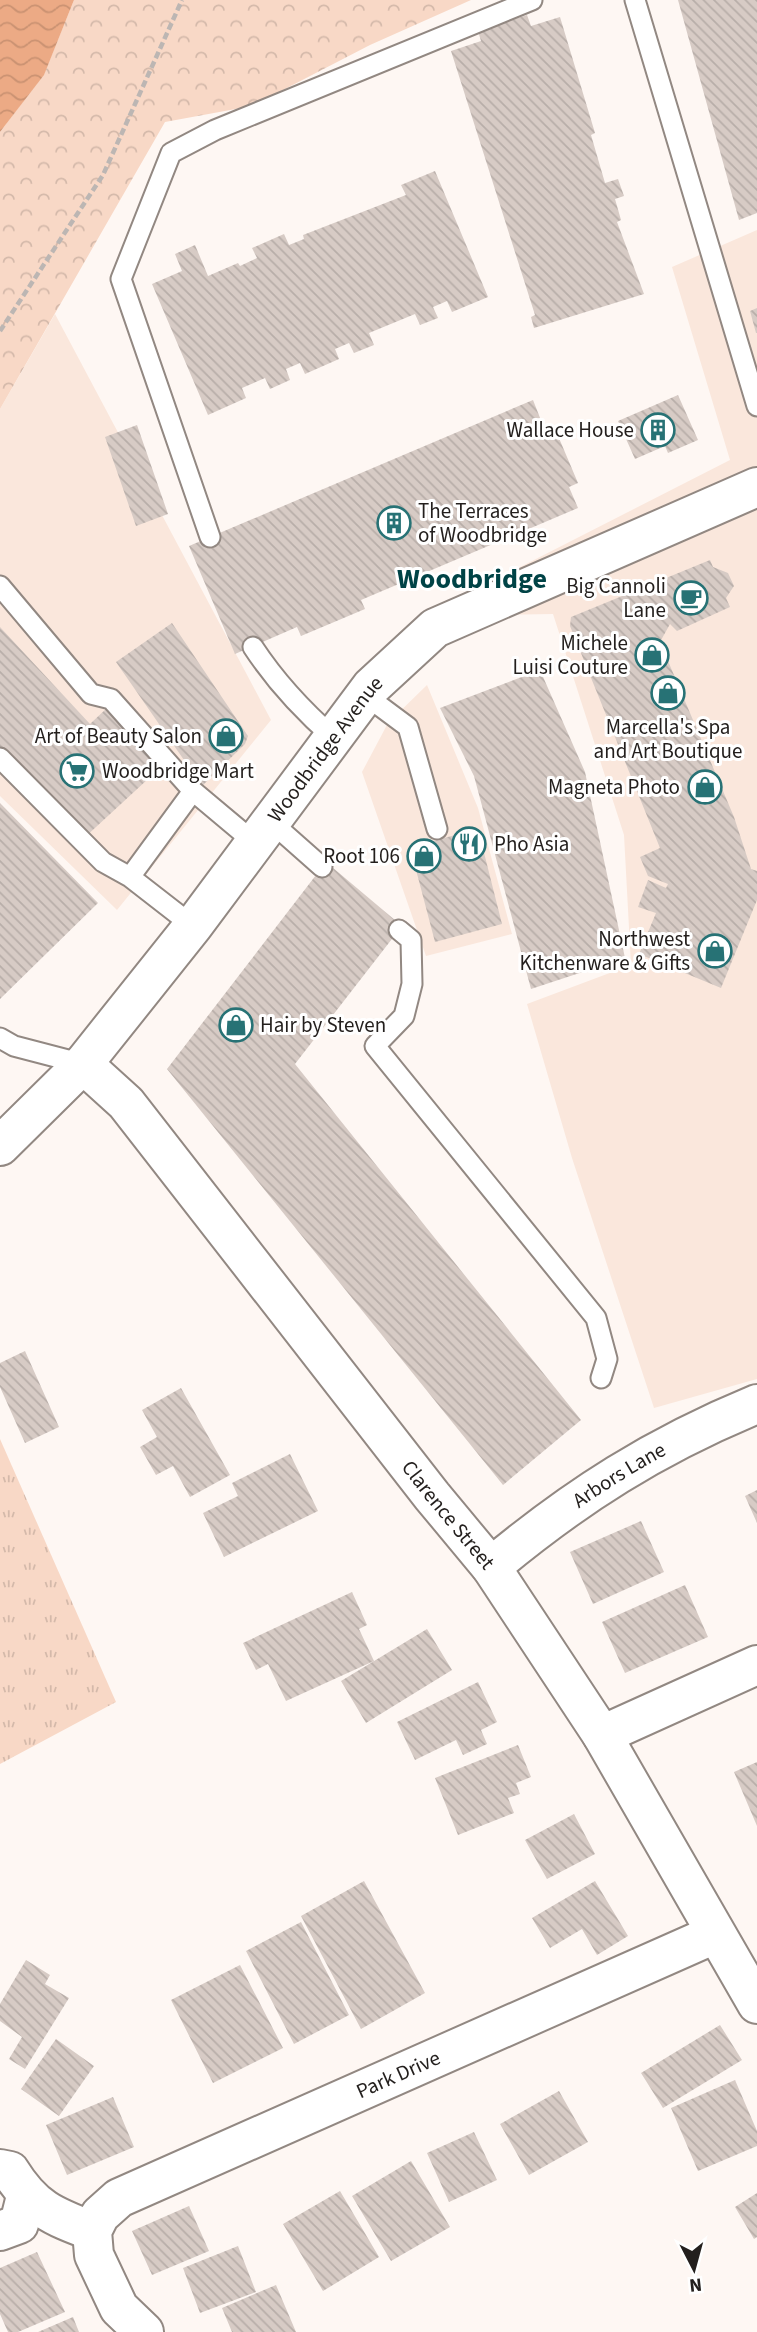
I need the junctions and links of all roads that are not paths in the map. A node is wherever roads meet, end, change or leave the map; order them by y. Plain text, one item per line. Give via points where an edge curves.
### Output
1 (532, 0) edge
2 (635, 0) edge
3 (757, 406) edge
4 (757, 487) edge
5 (210, 537) dead end
6 (0, 586) edge
7 (253, 647) dead end
8 (365, 695) junction
9 (334, 738) junction
10 (0, 758) edge
11 (193, 791) junction
12 (437, 829) dead end
13 (262, 832) junction
14 (322, 867) dead end
15 (130, 877) junction
16 (193, 926) junction
17 (398, 930) dead end
18 (0, 1038) edge
19 (83, 1064) junction
20 (0, 1146) edge
21 (601, 1378) dead end
22 (757, 1404) edge
23 (491, 1567) junction
24 (757, 1665) edge
25 (601, 1735) junction
26 (715, 1934) junction
27 (757, 2004) edge
28 (13, 2183) edge
29 (0, 2231) edge
30 (92, 2231) junction
31 (144, 2332) edge

1 - 5 lane via 215,130 171,153 121,279
2 - 3 lane
4 - 8 street, Woodbridge Avenue via 435,628
6 - 11 lane via 91,694 111,699
7 - 9 lane via 296,705
8 - 9 street, Woodbridge Avenue
8 - 12 lane via 408,727
9 - 13 street, Woodbridge Avenue
10 - 15 lane via 103,862
11 - 13 lane
11 - 15 lane
13 - 14 lane
13 - 16 street, Woodbridge Avenue
15 - 16 lane
16 - 19 street, Woodbridge Avenue
17 - 21 lane via 411,940 412,984 404,1016 375,1046 596,1318 607,1359
18 - 19 lane
19 - 20 street, Woodbridge Avenue
19 - 23 street, Clarence Street via 126,1103
22 - 23 street, Arbors Lane via 643,1457 552,1515
23 - 25 street, Clarence Street
24 - 25 street
25 - 26 street, Clarence Street
26 - 27 street, Clarence Street
26 - 30 street, Park Drive via 119,2198 100,2214
28 - 29 street via 19,2224
28 - 30 street via 52,2216
30 - 31 street via 101,2275 119,2308

